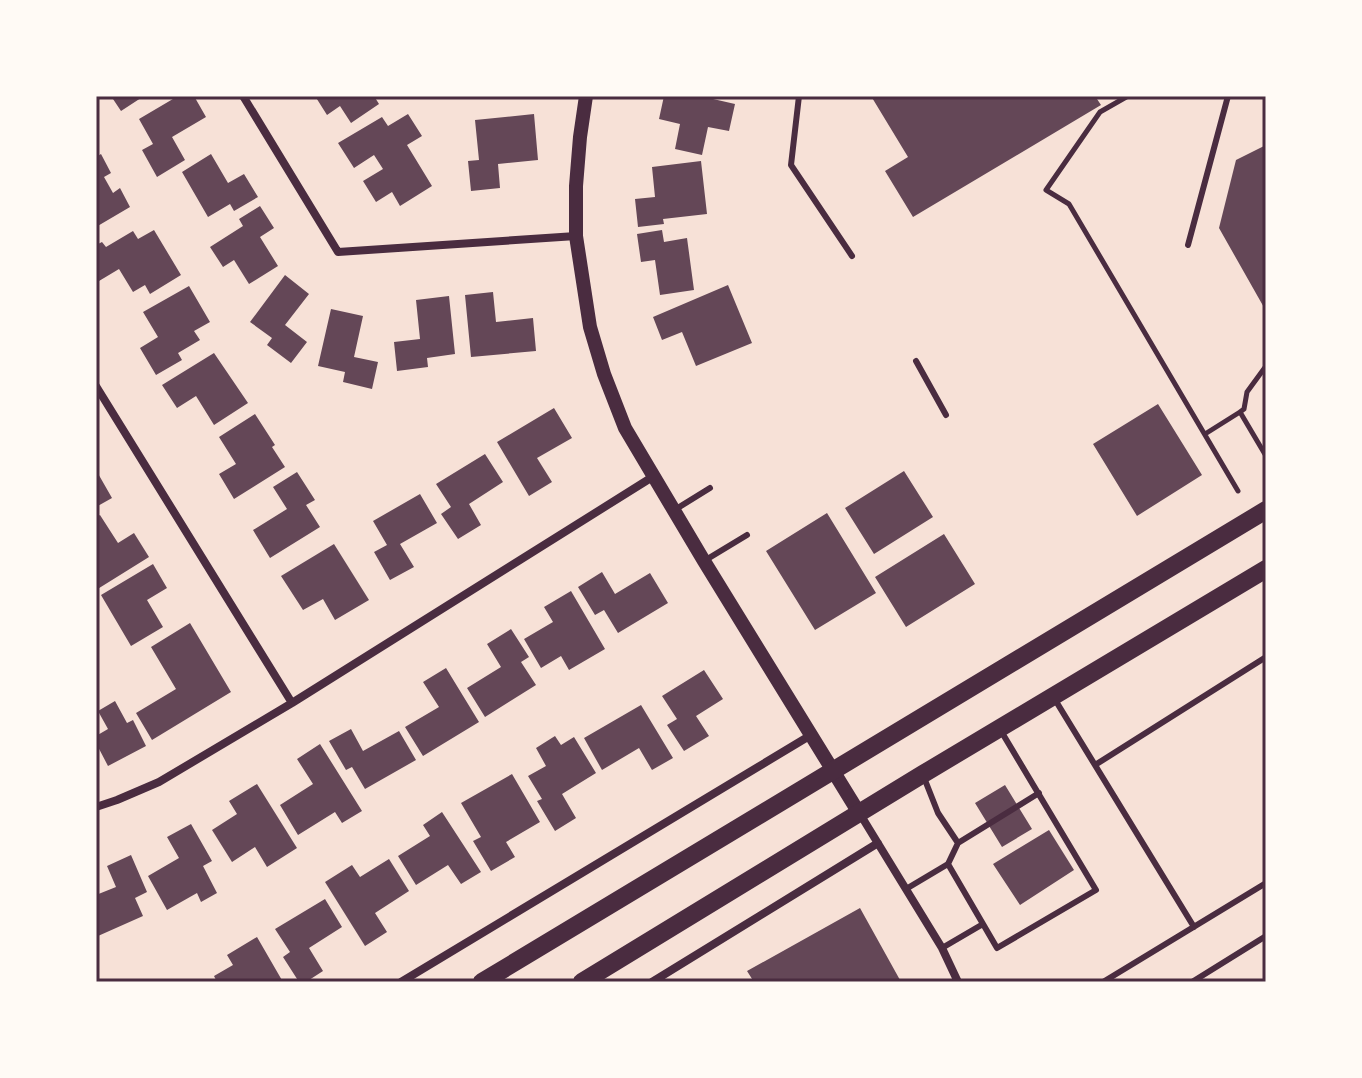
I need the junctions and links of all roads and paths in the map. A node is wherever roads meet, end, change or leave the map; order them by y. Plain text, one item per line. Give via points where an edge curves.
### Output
1 (243, 96) edge
2 (586, 96) edge
3 (799, 96) edge
4 (1128, 96) edge
5 (1228, 96) edge
6 (576, 236) junction
7 (1188, 245) dead end
8 (852, 256) dead end
9 (916, 361) dead end
10 (1266, 366) edge
11 (96, 386) edge
12 (1240, 412) junction
13 (946, 415) dead end
14 (1205, 434) junction
15 (1266, 456) edge
16 (654, 476) junction
17 (710, 488) dead end
18 (1238, 491) dead end
19 (673, 510) junction
20 (1266, 510) edge
21 (747, 535) dead end
22 (704, 561) junction
23 (1264, 573) edge
24 (1266, 657) edge
25 (1053, 696) junction
26 (292, 703) junction
27 (1000, 728) junction
28 (811, 735) junction
29 (1095, 765) junction
30 (833, 770) junction
31 (923, 774) junction
32 (1039, 793) junction
33 (96, 807) edge
34 (859, 813) junction
35 (878, 843) junction
36 (958, 843) junction
37 (948, 864) junction
38 (1266, 883) edge
39 (906, 889) junction
40 (983, 924) junction
41 (1194, 927) junction
42 (1266, 936) edge
43 (942, 948) junction
44 (401, 982) edge
45 (482, 982) edge
46 (582, 982) edge
47 (652, 982) edge
48 (958, 982) edge
49 (1103, 982) edge
50 (1192, 982) edge

1 - 6 street via 338,252
2 - 6 street
3 - 8 lane via 791,165
4 - 14 path via 1100,112 1046,190 1069,204
5 - 7 lane
6 - 16 street via 590,327 604,374 625,428
9 - 13 lane
10 - 12 path
11 - 26 street
12 - 14 path
12 - 15 path
14 - 18 path
16 - 19 street
16 - 26 street
17 - 19 lane
19 - 22 street
20 - 30 main road
21 - 22 lane
22 - 28 street
23 - 25 main road
24 - 29 lane
25 - 27 main road
25 - 29 lane
26 - 33 street via 159,782
27 - 31 main road
27 - 32 lane
28 - 30 street
28 - 44 street
29 - 41 lane
30 - 34 street
30 - 45 main road
31 - 34 main road
31 - 36 lane via 938,813
32 - 36 lane
32 - 40 lane via 1096,890 997,948
34 - 35 street
34 - 46 main road
35 - 39 street
35 - 47 street
36 - 37 lane
37 - 39 lane
37 - 40 lane
38 - 41 lane
39 - 43 street
40 - 43 lane
41 - 49 lane
42 - 50 lane
43 - 48 street

